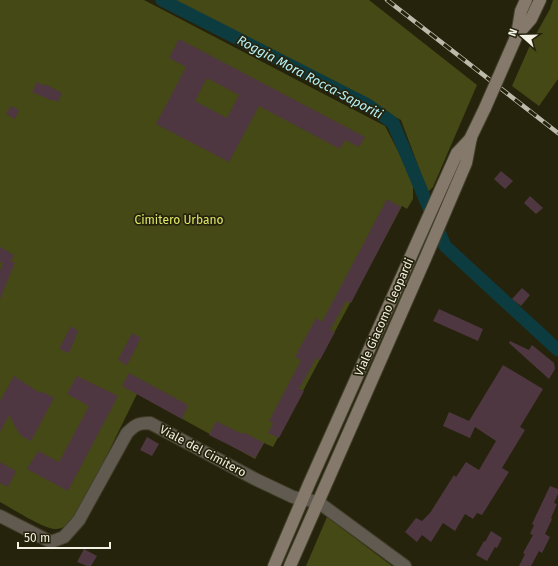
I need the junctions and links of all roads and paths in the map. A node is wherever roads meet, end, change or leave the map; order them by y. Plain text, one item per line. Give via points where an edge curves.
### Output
1 (526, 0) edge
2 (540, 0) edge
3 (517, 35) junction
4 (471, 137) junction
5 (302, 500) junction
6 (318, 502) junction
7 (0, 516) edge
8 (274, 566) edge
9 (290, 566) edge
10 (405, 566) edge

1 - 3 main road, Viale Giacomo Leopardi
2 - 3 main road, Viale Giacomo Leopardi via 531,19
3 - 4 main road, Viale Giacomo Leopardi, bridge
4 - 5 main road, Viale Giacomo Leopardi via 457,153
4 - 6 main road, Viale Giacomo Leopardi via 466,163 446,211
5 - 6 street, Viale del Cimitero
5 - 7 street, Viale del Cimitero via 255,479 150,423 141,423 127,433 79,520 64,537 51,542
5 - 8 main road, Viale Giacomo Leopardi
6 - 9 main road, Viale Giacomo Leopardi
6 - 10 street

